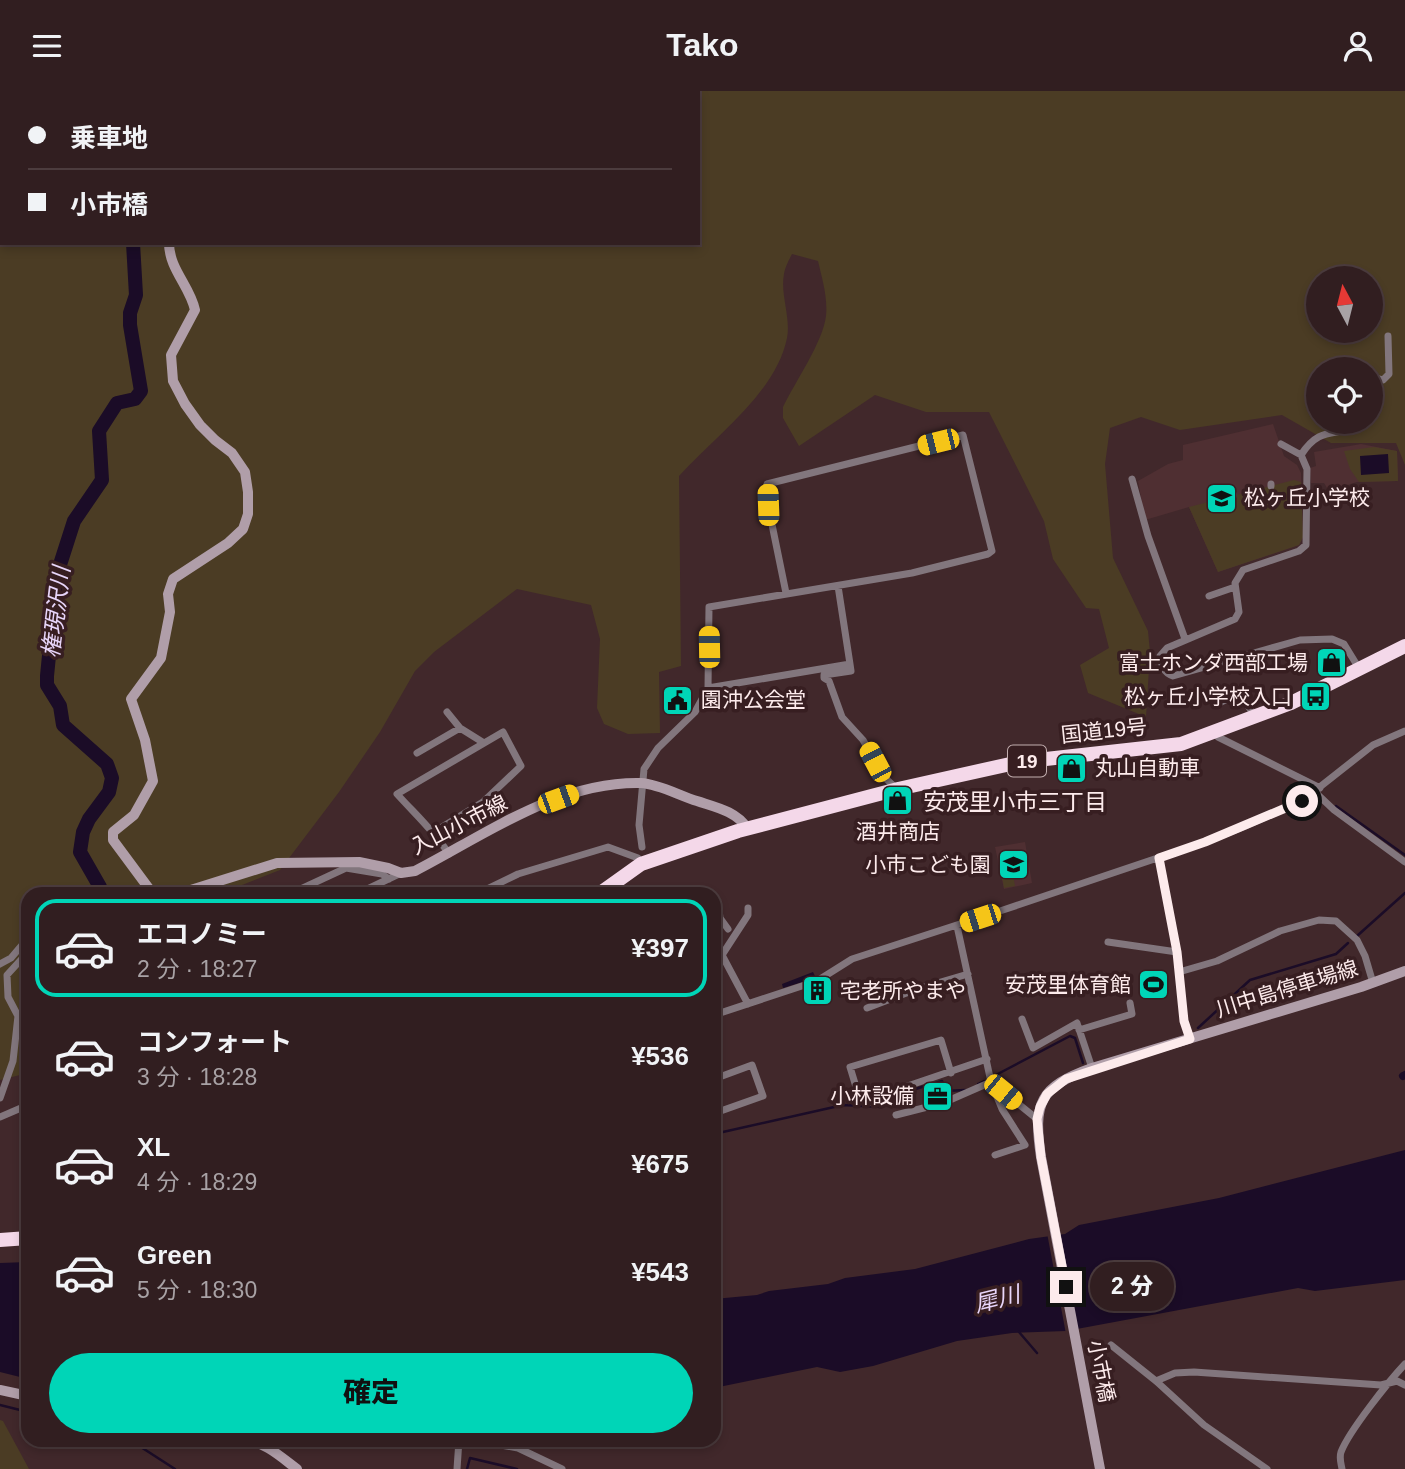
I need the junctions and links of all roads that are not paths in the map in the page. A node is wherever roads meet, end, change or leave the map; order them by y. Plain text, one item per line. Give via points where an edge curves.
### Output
1 (169, 245) edge
2 (1388, 336) dead end
3 (1383, 380) edge
4 (1322, 434) edge
5 (1281, 444) dead end
6 (1301, 454) junction
7 (1132, 479) dead end
8 (838, 586) junction
9 (1235, 587) junction
10 (786, 593) junction
11 (1209, 596) dead end
12 (1185, 639) junction
13 (1405, 646) edge
14 (850, 664) junction
15 (1360, 670) junction
16 (708, 688) junction
17 (1215, 705) dead end
18 (447, 712) dead end
19 (1255, 717) junction
20 (460, 728) junction
21 (1405, 731) edge
22 (1214, 733) junction
23 (484, 743) junction
24 (417, 753) dead end
25 (643, 783) junction
26 (898, 789) junction
27 (1317, 790) junction
28 (747, 828) junction
29 (434, 832) junction
30 (642, 847) dead end
31 (449, 853) junction
32 (1159, 858) junction
33 (1405, 862) edge
34 (641, 864) junction
35 (401, 873) junction
36 (390, 879) junction
37 (148, 887) edge
38 (200, 887) edge
39 (305, 887) edge
40 (373, 887) edge
41 (491, 887) edge
42 (610, 887) edge
43 (748, 908) dead end
44 (721, 919) edge
45 (957, 926) junction
46 (728, 929) dead end
47 (1108, 942) dead end
48 (21, 946) edge
49 (1177, 952) junction
50 (722, 955) joint
51 (21, 959) edge
52 (0, 964) edge
53 (1179, 971) junction
54 (1405, 971) edge
55 (968, 974) junction
56 (1373, 983) junction
57 (1130, 1003) dead end
58 (748, 1004) junction
59 (867, 1008) dead end
60 (721, 1013) edge
61 (1023, 1019) dead end
62 (1079, 1030) junction
63 (1190, 1039) junction
64 (987, 1059) junction
65 (1092, 1068) junction
66 (951, 1073) junction
67 (721, 1076) edge
68 (991, 1082) junction
69 (0, 1098) edge
70 (21, 1108) edge
71 (721, 1111) edge
72 (897, 1115) dead end
73 (0, 1117) edge
74 (1037, 1119) junction
75 (995, 1155) dead end
76 (21, 1238) edge
77 (0, 1240) edge
78 (1111, 1345) dead end
79 (1405, 1364) edge
80 (1156, 1381) junction
81 (1388, 1383) junction
82 (1405, 1385) edge
83 (0, 1390) edge
84 (21, 1394) edge
85 (271, 1447) edge
86 (459, 1447) edge
87 (512, 1447) edge
88 (297, 1469) edge
89 (457, 1469) edge
90 (562, 1469) edge
91 (1100, 1469) edge
92 (1267, 1469) edge
93 (1342, 1469) edge

1 - 37 main road via 195,310 171,355 173,381 200,425 232,453 245,472 248,514 243,529 228,543 173,579 161,658 131,699 153,781 134,815 113,832 113,840
2 - 3 street via 1390,374
4 - 6 street
5 - 6 street
6 - 9 street via 1307,469 1306,545 1247,567 1236,577
7 - 12 street via 1147,536
8 - 10 street
8 - 10 street via 912,573 992,551 963,435 767,484
8 - 14 street
9 - 11 street
9 - 12 street via 1239,612 1235,618
10 - 16 street via 709,607
12 - 15 street via 1160,656 1167,674 1184,674 1300,640 1332,639 1344,644
13 - 15 highway, 国道19号 / 19
14 - 16 street
14 - 26 street via 850,671 824,678 842,717 863,740 883,776
15 - 19 highway, 国道19号 / 19
16 - 25 street via 695,712 658,748 644,769
17 - 19 street via 1239,693
18 - 20 street
19 - 22 highway, 国道19号 / 19
20 - 23 street
20 - 24 street
21 - 27 street via 1373,745
22 - 26 highway, 国道19号 / 19 via 1167,746 1019,762
22 - 27 street
23 - 29 street via 397,794
23 - 29 street via 503,732 520,766 483,802
25 - 28 main road, 入山小市線 via 739,817
25 - 30 street
25 - 31 main road, 入山小市線 via 600,787 541,804
26 - 28 highway, 国道19号 / 19
27 - 32 street via 1243,827
27 - 33 street via 1354,826
28 - 34 highway, 国道19号 / 19
29 - 31 street
31 - 35 main road, 入山小市線 via 415,871
32 - 45 street
32 - 49 street
34 - 41 street via 638,858 608,847 518,874
34 - 42 highway, 国道19号 / 19
35 - 36 street
35 - 38 main road, 入山小市線 via 359,862 277,863
36 - 39 street via 346,868
36 - 40 street
43 - 50 street
44 - 46 street
45 - 55 street
45 - 58 street via 852,958 817,981
47 - 49 street
48 - 52 street
49 - 53 street
50 - 58 street
51 - 69 street via 7,975 8,997 18,1016 13,1061
53 - 56 street via 1217,961 1280,931 1336,921 1356,940
53 - 63 street
54 - 56 main road, 川中島停車場線
55 - 59 street
55 - 64 street
56 - 63 main road, 川中島停車場線
57 - 62 street via 1132,1014
58 - 60 street
61 - 62 street via 1032,1048 1077,1023
62 - 65 street
63 - 65 main road, 川中島停車場線
64 - 66 street
64 - 68 street
65 - 74 main road, 川中島停車場線 via 1055,1085
66 - 66 street via 870,1103 860,1100 850,1067 941,1040
67 - 71 street via 752,1065 762,1096
68 - 72 street via 943,1103
68 - 74 street
68 - 75 street via 1025,1145
70 - 73 street
74 - 91 main road, 小市橋
76 - 77 highway
78 - 80 street
79 - 81 street
80 - 81 street via 1194,1372
80 - 92 street via 1204,1425
81 - 82 street
81 - 93 street via 1341,1453
83 - 84 main road
85 - 88 main road
86 - 89 street
87 - 90 street

